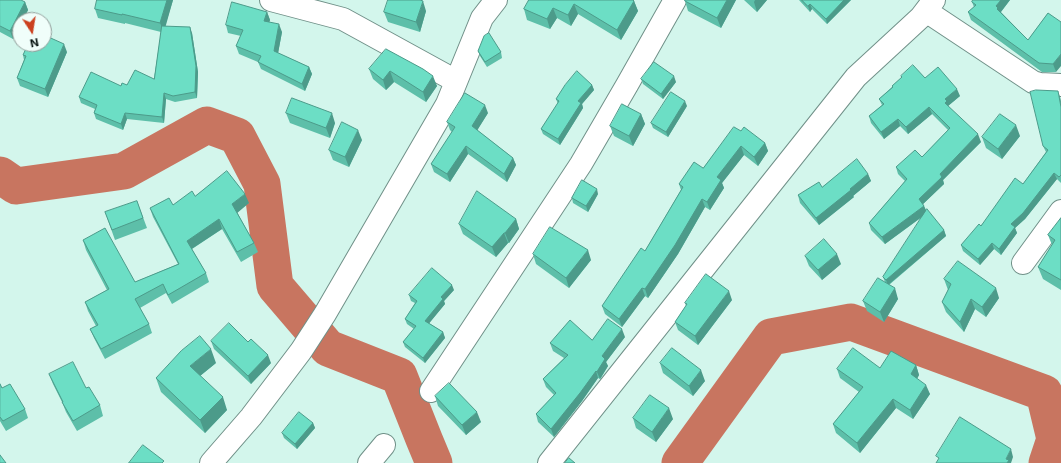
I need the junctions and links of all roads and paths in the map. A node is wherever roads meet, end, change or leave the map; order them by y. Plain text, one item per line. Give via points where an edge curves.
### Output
1 (271, 0) edge
2 (496, 0) edge
3 (675, 0) edge
4 (930, 5) edge
5 (456, 81) junction
6 (1061, 84) edge
7 (1061, 211) edge
8 (1023, 264) dead end
9 (431, 391) dead end
10 (384, 445) dead end
11 (211, 463) edge
12 (369, 463) edge
13 (549, 463) edge

1 - 5 street via 343,19
2 - 5 street via 482,18
3 - 9 street via 582,164
4 - 6 street via 1033,82
4 - 13 street via 921,17 856,77
5 - 11 street via 446,104 325,314 301,351 251,417
7 - 8 street
10 - 12 street

